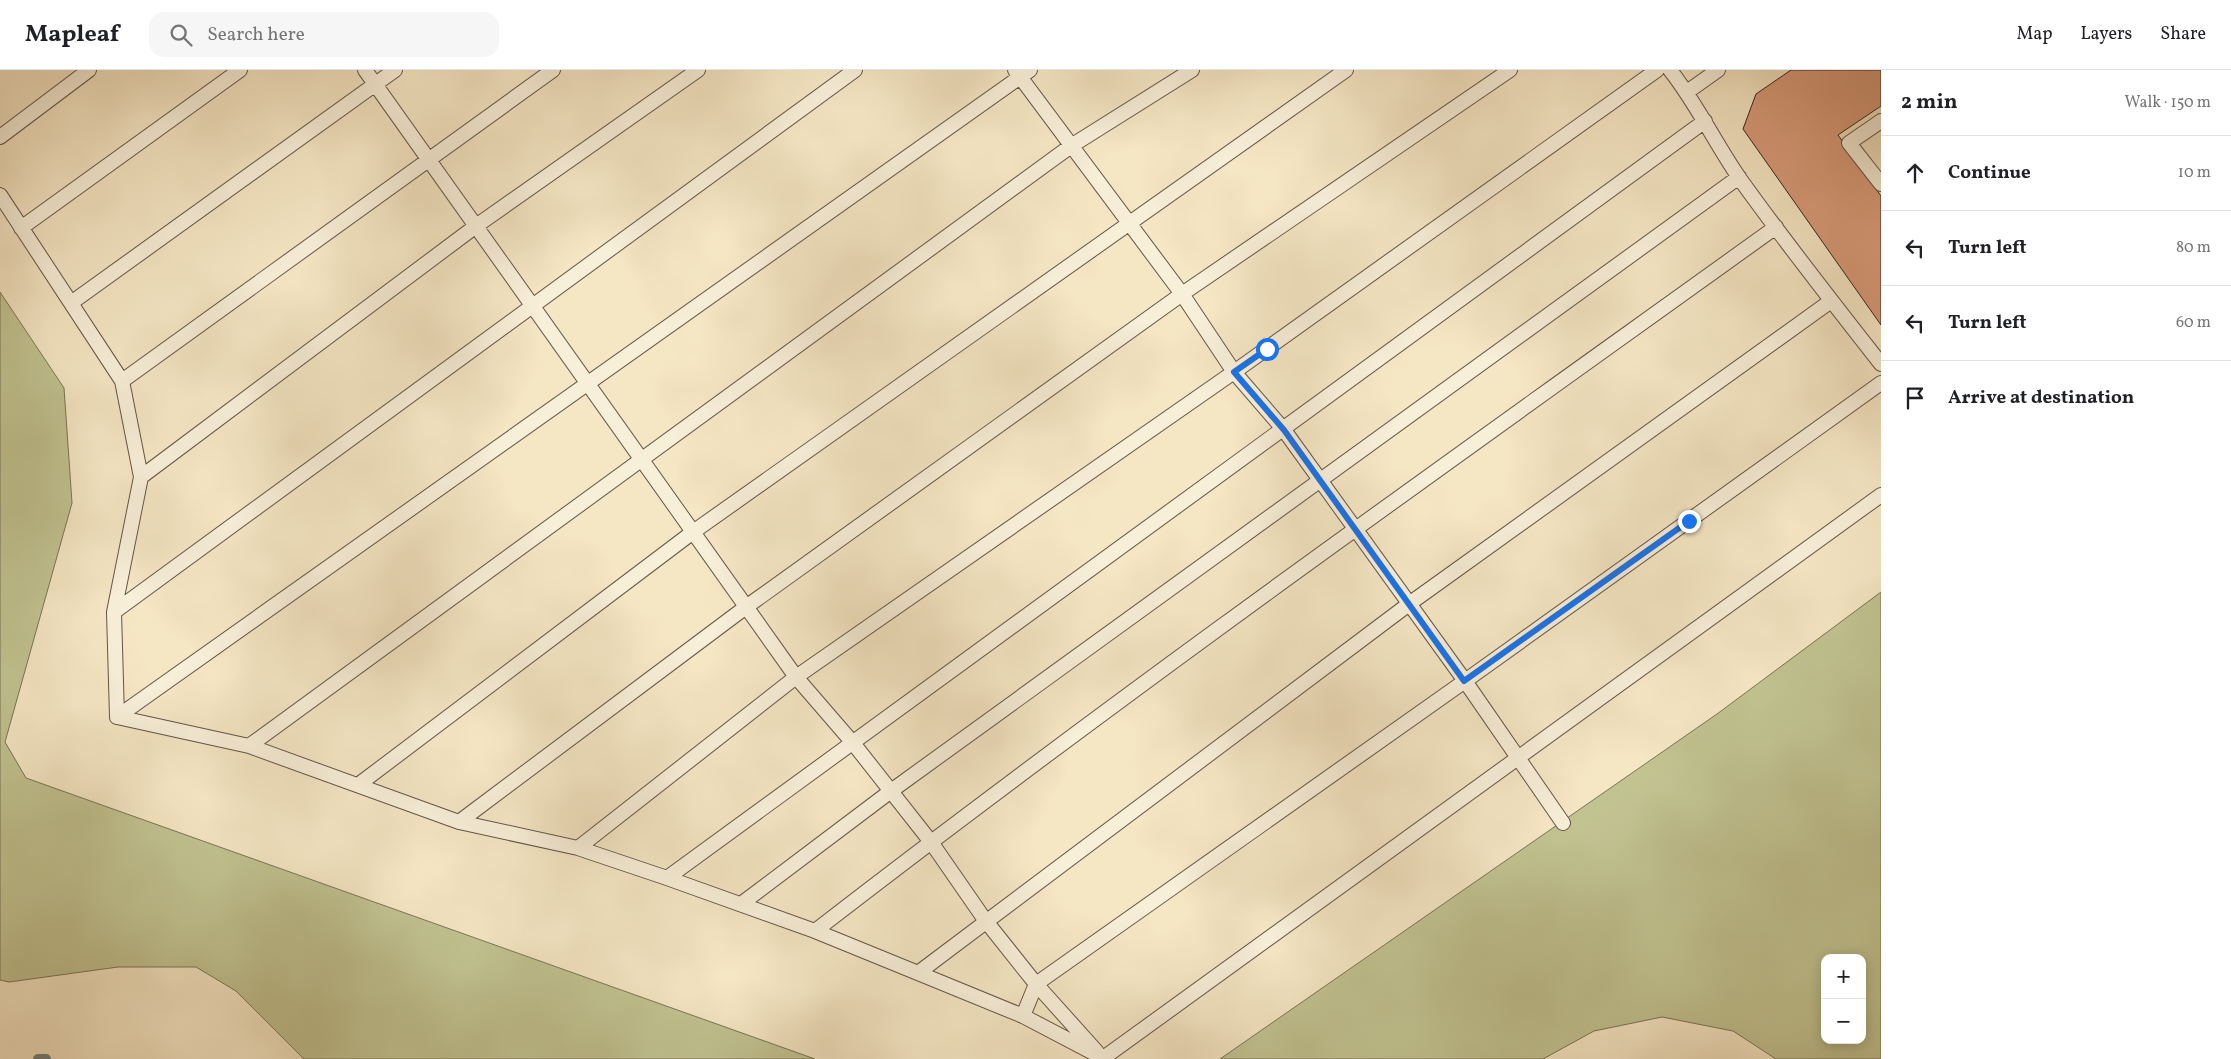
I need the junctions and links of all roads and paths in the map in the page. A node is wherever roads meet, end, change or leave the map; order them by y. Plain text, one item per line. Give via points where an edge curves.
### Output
1 (89, 70) edge
2 (240, 70) edge
3 (365, 70) edge
4 (395, 70) edge
5 (553, 70) edge
6 (698, 70) edge
7 (855, 70) edge
8 (1192, 70) edge
9 (1346, 70) edge
10 (1510, 70) edge
11 (1657, 70) edge
12 (1670, 70) edge
13 (1718, 70) edge
14 (1022, 72) edge
15 (376, 84) junction
16 (1687, 92) junction
17 (1705, 121) junction
18 (1881, 121) edge
19 (0, 136) edge
20 (1071, 146) junction
21 (428, 159) junction
22 (1739, 177) junction
23 (1881, 184) edge
24 (0, 195) edge
25 (1130, 224) junction
26 (476, 226) junction
27 (21, 228) junction
28 (1776, 228) junction
29 (1182, 294) junction
30 (1831, 301) junction
31 (71, 303) junction
32 (532, 306) junction
33 (1881, 364) edge
34 (1234, 372) junction
35 (122, 382) junction
36 (1881, 383) edge
37 (588, 385) junction
38 (1284, 430) junction
39 (642, 460) junction
40 (141, 477) junction
41 (1319, 479) junction
42 (1881, 495) edge
43 (1355, 530) junction
44 (693, 532) junction
45 (1409, 604) junction
46 (746, 607) junction
47 (114, 612) junction
48 (796, 677) junction
49 (1464, 681) junction
50 (117, 717) junction
51 (853, 744) junction
52 (249, 746) junction
53 (1517, 757) junction
54 (358, 785) junction
55 (891, 792) junction
56 (458, 822) junction
57 (1563, 823) dead end
58 (931, 842) junction
59 (578, 848) junction
60 (667, 878) junction
61 (741, 904) junction
62 (985, 920) junction
63 (815, 931) junction
64 (918, 973) junction
65 (1036, 984) junction
66 (1022, 1016) junction
67 (1102, 1058) edge

1 - 19 lane
2 - 27 lane
3 - 15 lane
4 - 15 lane
5 - 21 lane
6 - 26 lane
7 - 32 lane
8 - 20 lane
9 - 25 lane
10 - 29 lane
11 - 34 lane
12 - 16 lane
13 - 16 lane
14 - 20 lane
14 - 37 lane
15 - 21 lane
15 - 31 lane
16 - 17 lane
17 - 22 lane
17 - 38 lane
18 - 23 lane via 1849,143
20 - 25 lane
20 - 39 lane
21 - 26 lane
21 - 35 lane
22 - 28 lane
22 - 41 lane
24 - 27 lane
25 - 29 lane
25 - 44 lane
26 - 32 lane
26 - 40 lane
27 - 31 lane
28 - 30 lane
28 - 43 lane
29 - 34 lane
29 - 46 lane
30 - 33 lane
30 - 45 lane
31 - 35 lane
32 - 37 lane
32 - 47 lane
34 - 38 lane
34 - 48 lane
35 - 40 lane
36 - 49 lane
37 - 39 lane
37 - 50 lane
38 - 41 lane
38 - 51 lane
39 - 44 lane
39 - 52 lane
40 - 47 lane
41 - 43 lane
41 - 55 lane
42 - 53 lane
43 - 45 lane
43 - 58 lane
44 - 46 lane
44 - 54 lane
45 - 49 lane
45 - 62 lane
46 - 48 lane
46 - 56 lane
47 - 50 lane
48 - 51 lane
48 - 59 lane
49 - 53 lane
49 - 65 lane
50 - 52 lane
51 - 55 lane
51 - 60 lane
52 - 54 lane
53 - 57 lane
53 - 67 lane
54 - 56 lane
55 - 58 lane
55 - 61 lane
56 - 59 lane
58 - 62 lane
58 - 63 lane
59 - 60 lane
60 - 61 lane
61 - 63 lane
62 - 64 lane
62 - 65 lane
63 - 64 lane
64 - 66 lane
65 - 66 lane
65 - 67 lane
66 - 67 lane

